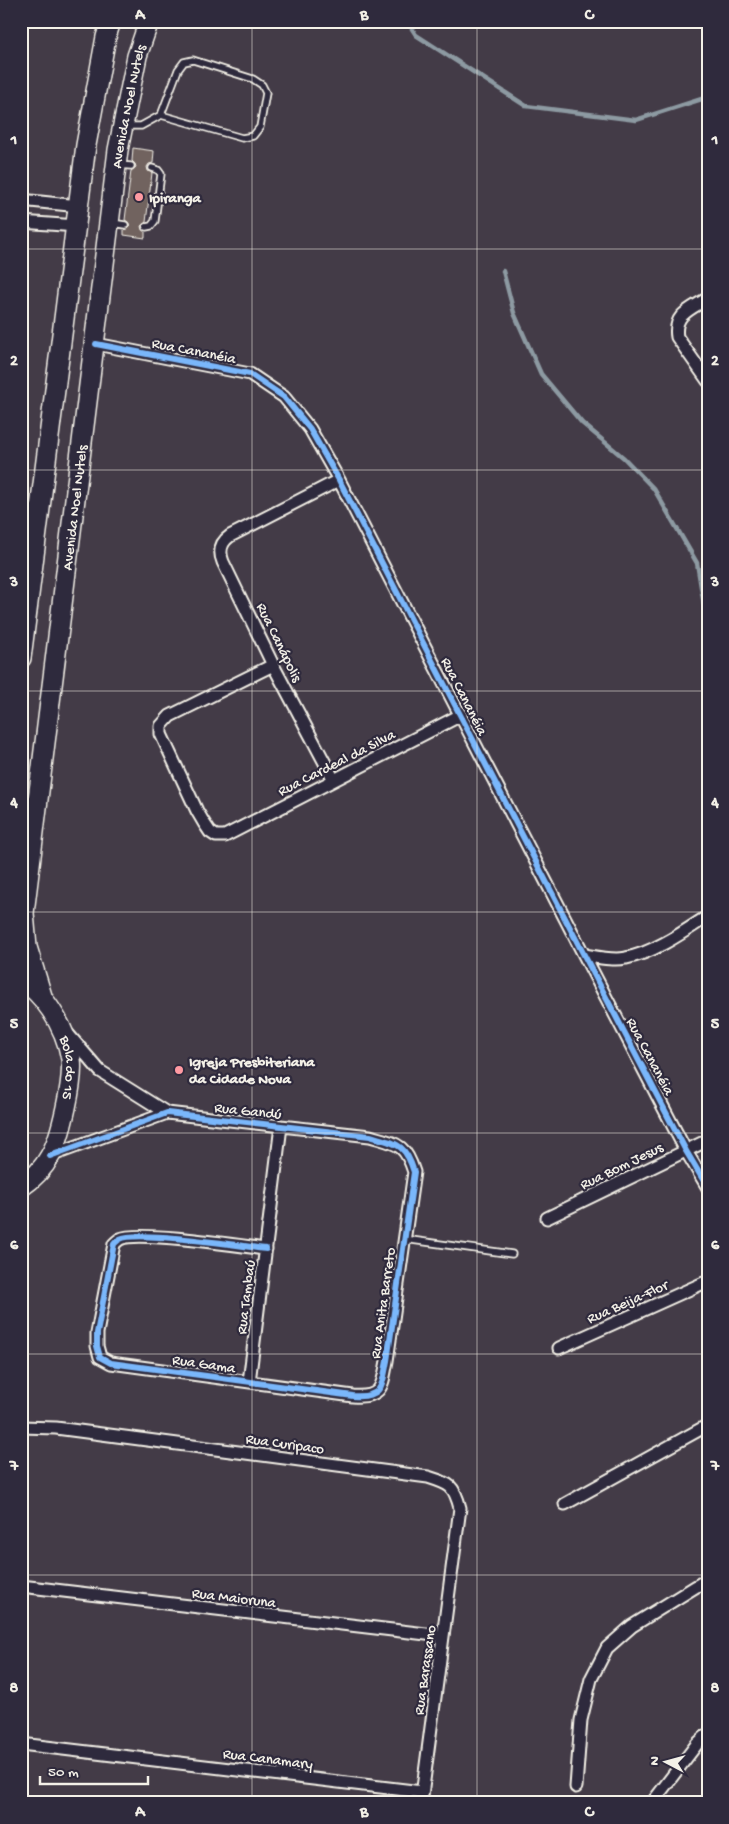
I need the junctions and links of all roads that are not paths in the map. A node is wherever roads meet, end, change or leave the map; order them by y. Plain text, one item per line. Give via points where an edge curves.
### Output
1 (111, 21) edge
2 (149, 21) edge
3 (161, 115) junction
4 (123, 126) junction
5 (152, 168) dead end
6 (21, 200) edge
7 (79, 206) junction
8 (21, 222) edge
9 (77, 226) junction
10 (146, 227) dead end
11 (708, 298) edge
12 (96, 344) junction
13 (708, 381) edge
14 (339, 480) junction
15 (21, 658) edge
16 (273, 665) junction
17 (460, 715) junction
18 (334, 780) junction
19 (708, 916) edge
20 (584, 955) junction
21 (21, 981) edge
22 (42, 996) junction
23 (62, 1026) junction
24 (167, 1113) junction
25 (281, 1126) junction
26 (708, 1140) edge
27 (686, 1150) junction
28 (50, 1156) junction
29 (21, 1187) edge
30 (708, 1188) edge
31 (411, 1190) joint
32 (547, 1218) dead end
33 (404, 1239) junction
34 (266, 1249) junction
35 (512, 1254) dead end
36 (708, 1281) edge
37 (559, 1348) dead end
38 (249, 1382) junction
39 (353, 1396) joint
40 (21, 1426) edge
41 (708, 1426) edge
42 (565, 1504) dead end
43 (456, 1542) joint
44 (708, 1579) edge
45 (21, 1586) edge
46 (444, 1636) junction
47 (708, 1734) edge
48 (21, 1744) edge
49 (576, 1787) dead end
50 (422, 1797) edge
51 (652, 1803) edge

1 - 7 main road via 86,145
2 - 4 main road, Avenida Noel Nutels via 137,56
3 - 3 lane via 242,138 253,136 260,127 266,93 254,79 193,60 184,62 178,70
3 - 4 lane via 141,126
4 - 12 main road, Avenida Noel Nutels via 124,165 117,224
5 - 10 lane via 161,174 155,221
6 - 7 street
7 - 9 main road
8 - 9 street
9 - 15 main road
11 - 13 street via 680,317 676,324 677,337
12 - 14 street, Rua Cananéia via 250,374 284,397 310,429
12 - 22 main road, Avenida Noel Nutels via 24,913 27,947
14 - 16 street, Rua Canápolis via 224,540 221,545 221,557
14 - 17 street, Rua Cananéia
16 - 18 street, Rua Canápolis
16 - 18 street, Rua Cardeal da Silva via 170,716 161,726 161,734 197,811 210,832 225,836
17 - 18 street, Rua Cardeal da Silva
17 - 20 street, Rua Cananéia
19 - 20 street via 681,934 625,958
20 - 27 street, Rua Cananéia
21 - 22 main road, Bola do 15
22 - 23 main road, Bola do 15
23 - 24 street, Rua Gandú via 100,1070
23 - 28 main road, Bola do 15 via 71,1060 68,1099
24 - 25 street, Rua Gandú
24 - 28 street, Rua Gandú
25 - 31 street, Rua Gandú via 370,1136 393,1143 406,1150 414,1172
25 - 34 street, Rua Tambaú
26 - 27 street, Rua Bom Jesus
27 - 30 street, Rua Cananéia
27 - 32 street, Rua Bom Jesus
28 - 29 main road, Bola do 15 via 34,1178
31 - 33 street, Rua Anita Barreto
33 - 35 lane
33 - 39 street, Rua Anita Barreto via 383,1381 378,1392 368,1397
34 - 38 street, Rua Tambaú
34 - 38 street, Rua Gama via 159,1237 120,1238 114,1244 97,1333 100,1357 111,1362
36 - 37 street, Rua Beija-Flor
38 - 39 street, Rua Gama
40 - 43 street, Rua Curipaco via 428,1477 446,1483 456,1493 460,1508
41 - 42 street
43 - 46 street, Rua Barassano
44 - 49 street via 632,1626 607,1648 591,1679 581,1720
45 - 46 street, Rua Maioruna
46 - 50 street, Rua Barassano
47 - 51 street
48 - 50 street, Rua Canamary

